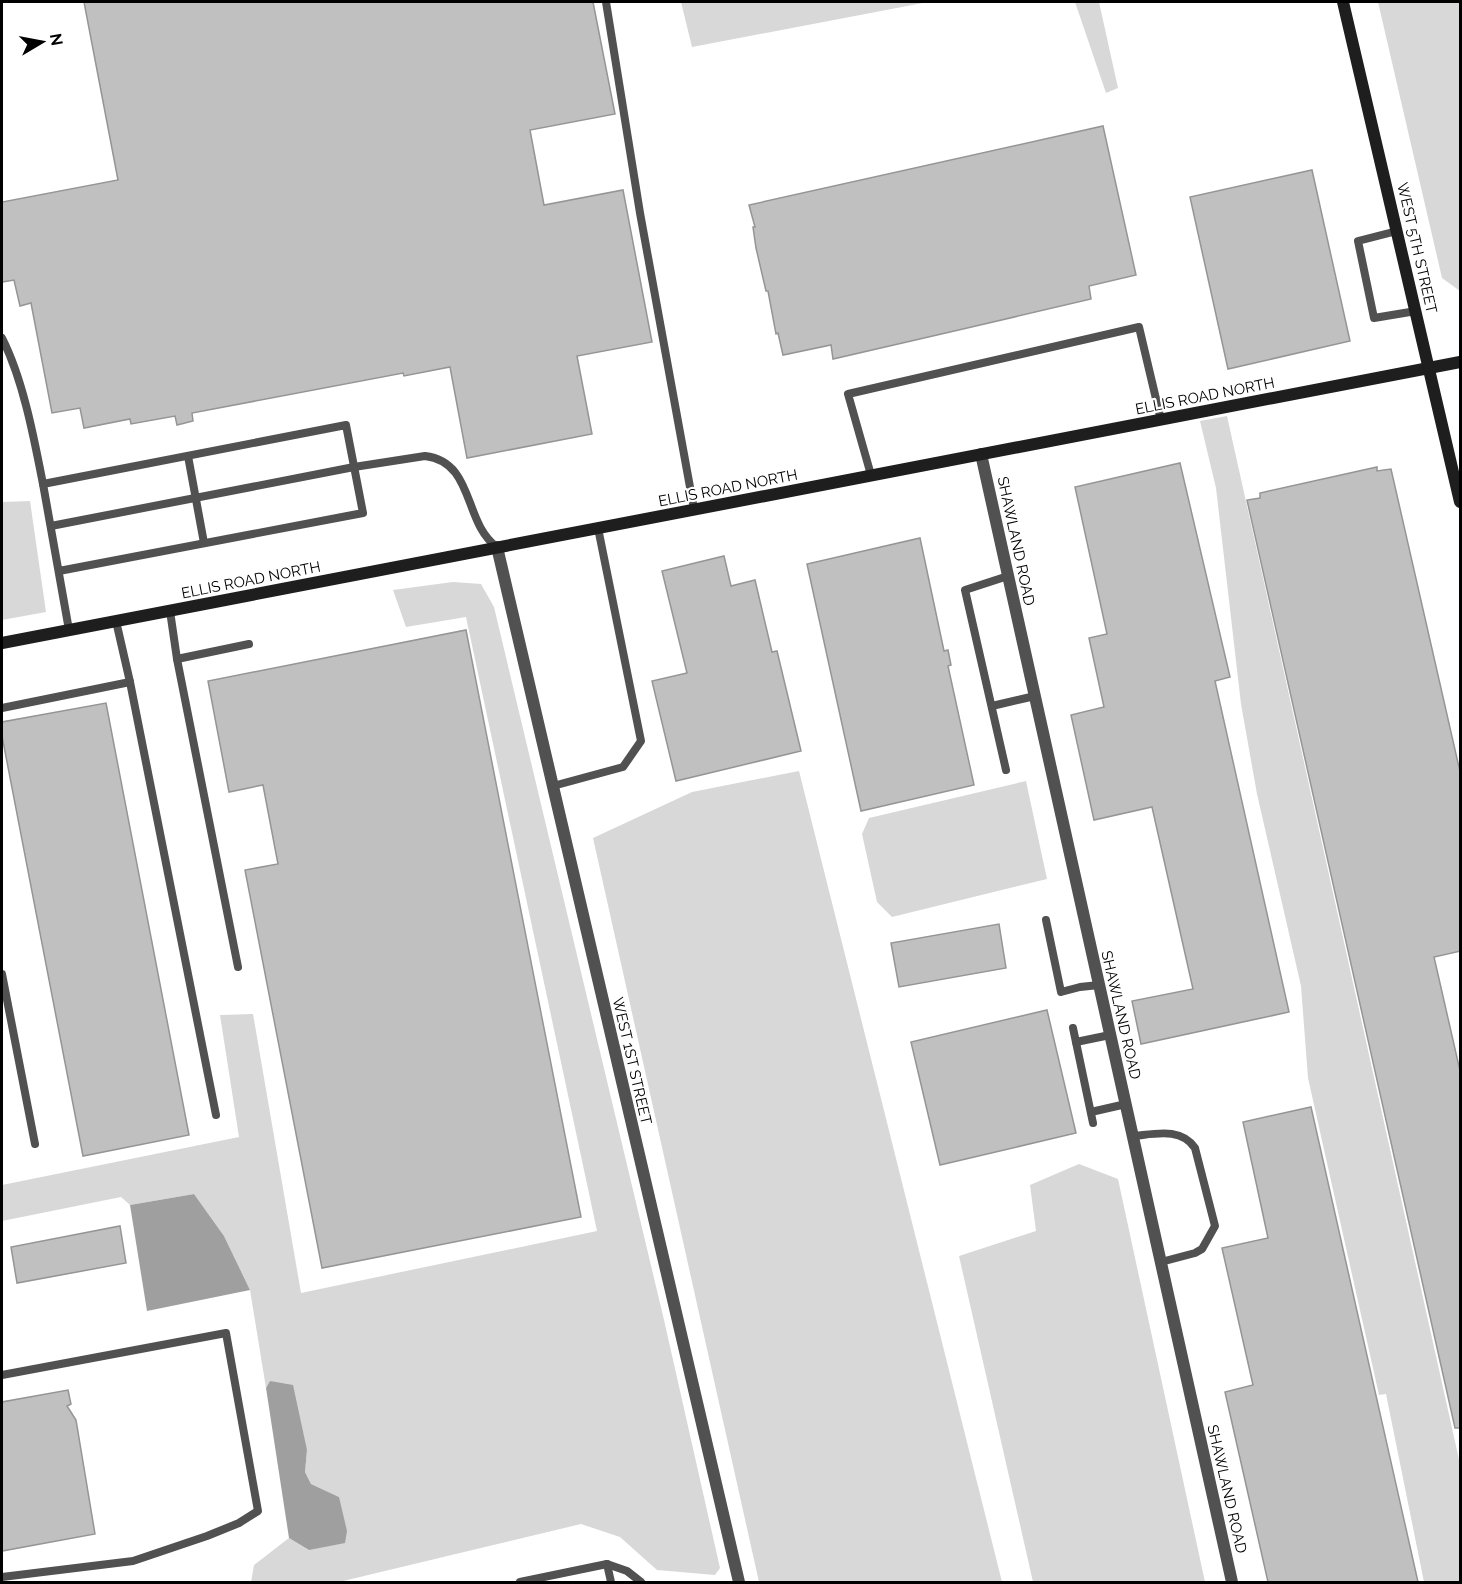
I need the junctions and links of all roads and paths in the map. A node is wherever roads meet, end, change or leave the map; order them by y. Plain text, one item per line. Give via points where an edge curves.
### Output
1 (606, 2) edge
2 (1343, 2) edge
3 (1397, 231) junction
4 (1416, 311) junction
5 (2, 338) edge
6 (1461, 362) edge
7 (1429, 368) junction
8 (1161, 420) junction
9 (981, 454) junction
10 (189, 456) junction
11 (354, 467) junction
12 (871, 475) junction
13 (43, 484) junction
14 (195, 497) junction
15 (1461, 502) edge
16 (694, 509) junction
17 (51, 526) junction
18 (598, 528) junction
19 (204, 543) junction
20 (497, 547) junction
21 (59, 571) junction
22 (1008, 576) junction
23 (170, 611) junction
24 (116, 621) junction
25 (69, 630) junction
26 (2, 643) edge
27 (249, 644) dead end
28 (177, 659) junction
29 (130, 682) junction
30 (1035, 696) junction
31 (992, 706) junction
32 (2, 708) edge
33 (1006, 770) dead end
34 (553, 786) junction
35 (1046, 920) dead end
36 (238, 967) dead end
37 (2, 974) edge
38 (1099, 985) junction
39 (1073, 1028) dead end
40 (1110, 1035) junction
41 (1076, 1042) junction
42 (1126, 1104) junction
43 (1091, 1112) junction
44 (216, 1115) dead end
45 (1093, 1123) dead end
46 (1133, 1137) junction
47 (35, 1144) dead end
48 (1161, 1262) junction
49 (2, 1375) edge
50 (607, 1564) junction
51 (2, 1577) edge
52 (520, 1582) edge
53 (611, 1582) edge
54 (641, 1582) edge
55 (738, 1582) edge
56 (1232, 1582) edge

1 - 16 lane
2 - 3 street, WEST 5TH STREET
3 - 4 street, WEST 5TH STREET
3 - 4 lane via 1358,241 1374,318
4 - 7 street, WEST 5TH STREET
5 - 13 lane via 13,362
6 - 7 street, ELLIS ROAD NORTH
7 - 8 street, ELLIS ROAD NORTH
7 - 15 street, WEST 5TH STREET
8 - 9 street, ELLIS ROAD NORTH
8 - 12 lane via 1139,327 848,394
9 - 12 street, ELLIS ROAD NORTH
9 - 22 street, SHAWLAND ROAD
10 - 11 lane via 346,425
10 - 13 lane
10 - 14 lane
11 - 14 lane
11 - 19 lane via 363,513
11 - 20 lane via 425,456 447,462 455,470 483,534
12 - 16 street, ELLIS ROAD NORTH
13 - 17 lane
14 - 17 lane
14 - 19 lane
16 - 18 street, ELLIS ROAD NORTH
17 - 21 lane
18 - 20 street, ELLIS ROAD NORTH
18 - 34 lane via 641,741 622,767
19 - 21 lane
20 - 23 street, ELLIS ROAD NORTH
20 - 34 street, WEST 1ST STREET
21 - 25 lane
22 - 30 street, SHAWLAND ROAD
22 - 31 lane via 965,590
23 - 24 street, ELLIS ROAD NORTH
23 - 28 lane
24 - 25 street, ELLIS ROAD NORTH
24 - 29 lane
25 - 26 street, ELLIS ROAD NORTH
27 - 28 lane
28 - 36 lane
29 - 32 lane
29 - 44 lane
30 - 31 lane
30 - 38 street, SHAWLAND ROAD
31 - 33 lane
34 - 55 street, WEST 1ST STREET
35 - 38 lane via 1061,992
37 - 47 lane
38 - 40 street, SHAWLAND ROAD
39 - 41 lane
40 - 41 lane
40 - 42 street, SHAWLAND ROAD
41 - 43 lane
42 - 43 lane
42 - 46 street, SHAWLAND ROAD
43 - 45 lane
46 - 48 street, SHAWLAND ROAD
46 - 48 lane via 1174,1133 1189,1139 1195,1148 1215,1226 1202,1249
48 - 56 street, SHAWLAND ROAD
49 - 51 lane via 226,1334 258,1511 239,1523 133,1561
50 - 52 lane
50 - 53 lane
50 - 54 lane via 627,1571

